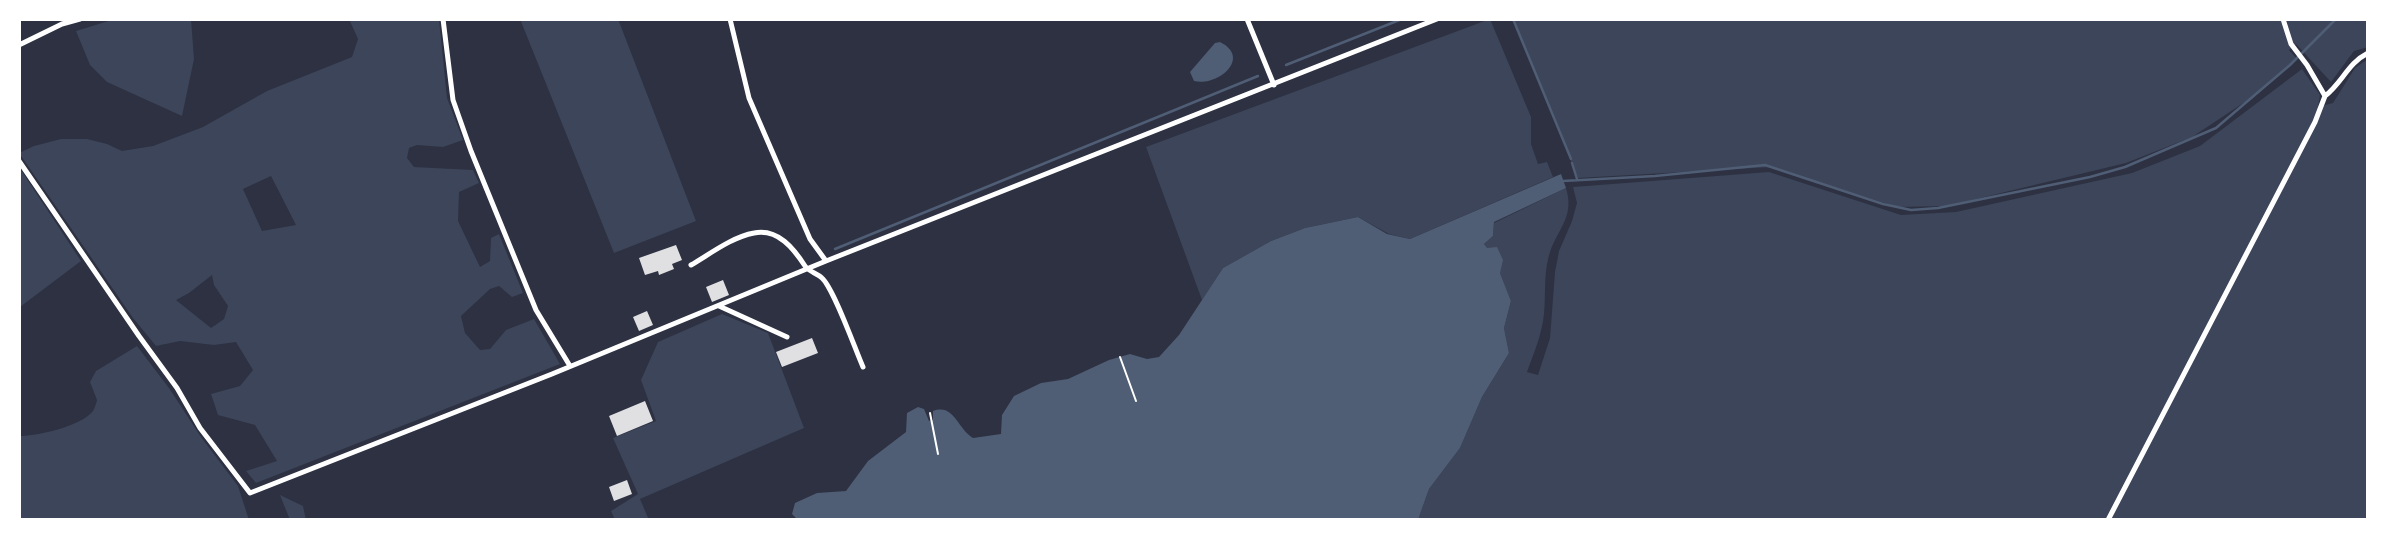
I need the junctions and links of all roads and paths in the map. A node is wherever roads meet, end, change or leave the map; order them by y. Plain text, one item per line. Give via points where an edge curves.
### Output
1 (80, 19) edge
2 (443, 19) edge
3 (730, 19) edge
4 (1247, 19) edge
5 (1437, 19) edge
6 (2283, 19) edge
7 (19, 46) edge
8 (2368, 52) edge
9 (1274, 85) junction
10 (2325, 96) junction
11 (19, 161) edge
12 (826, 261) junction
13 (691, 265) dead end
14 (807, 269) junction
15 (719, 306) junction
16 (787, 337) dead end
17 (1120, 357) dead end
18 (570, 366) junction
19 (863, 367) dead end
20 (1136, 401) dead end
21 (930, 413) dead end
22 (937, 454) dead end
23 (2108, 520) edge

1 - 7 street
2 - 18 street via 453,100 471,151 536,310
3 - 12 street via 749,98 810,239
4 - 9 street
5 - 9 street
6 - 10 street via 2292,47
8 - 10 street via 2350,64
9 - 12 street
10 - 23 street
11 - 18 street via 200,428 250,493
12 - 14 street
13 - 14 street via 756,232 787,242
14 - 15 street
14 - 19 street via 822,278 831,291
15 - 16 street
15 - 18 street
17 - 20 path
21 - 22 path

